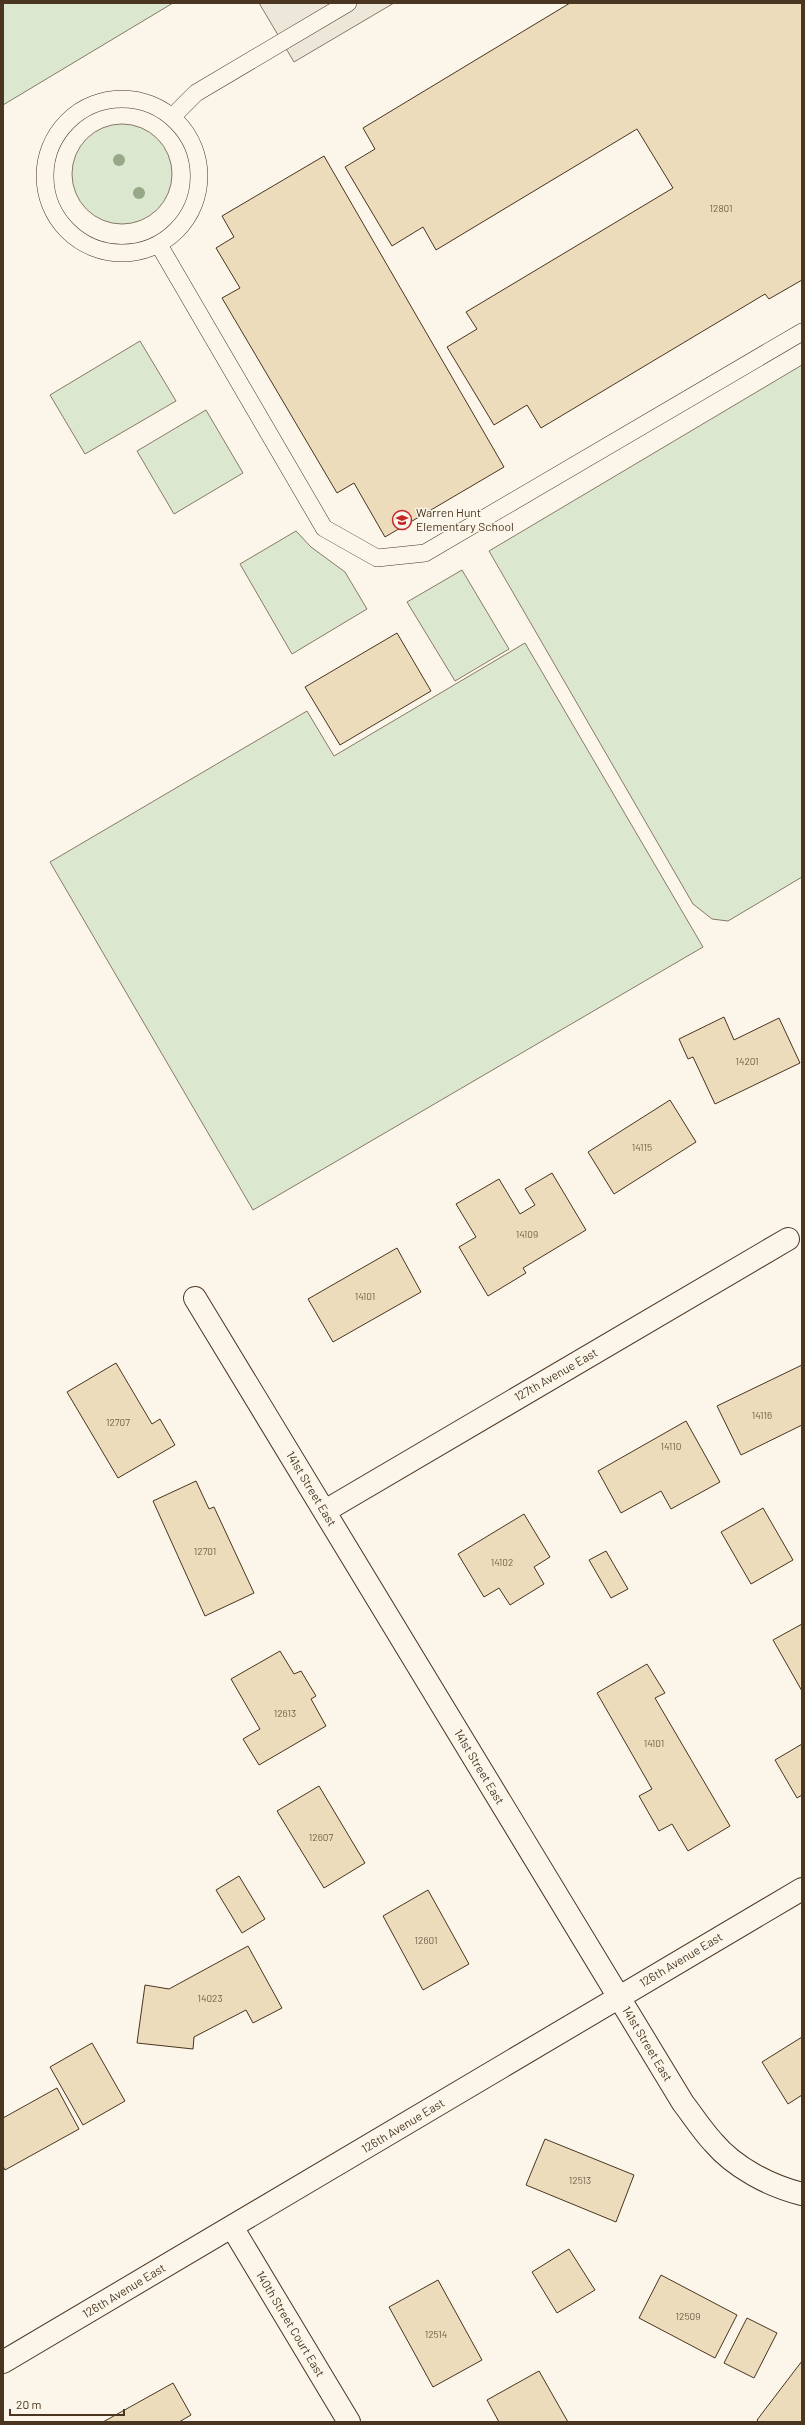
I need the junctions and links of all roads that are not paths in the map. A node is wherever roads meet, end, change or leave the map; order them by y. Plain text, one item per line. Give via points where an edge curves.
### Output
1 (348, 3) edge
2 (172, 117) junction
3 (159, 245) junction
4 (802, 332) edge
5 (788, 1239) dead end
6 (195, 1298) dead end
7 (325, 1511) junction
8 (802, 1889) edge
9 (619, 1998) junction
10 (802, 2194) edge
11 (232, 2226) junction
12 (3, 2362) edge
13 (349, 2422) edge

1 - 2 lane via 196,93
2 - 3 lane via 188,136 198,160 199,185 189,214 179,230
2 - 3 lane via 150,104 124,98 98,102 75,114 57,133 46,157 44,183 51,208 65,230 87,246 110,253 135,253
3 - 4 lane via 324,528 377,558 425,553
5 - 7 street, 127th Avenue East
6 - 7 street, 141st Street East
7 - 9 street, 141st Street East
8 - 9 street, 126th Avenue East
9 - 10 street, 141st Street East via 683,2103 713,2143 734,2161 771,2185
9 - 11 street, 126th Avenue East
11 - 12 street, 126th Avenue East
11 - 13 street, 140th Street Court East

